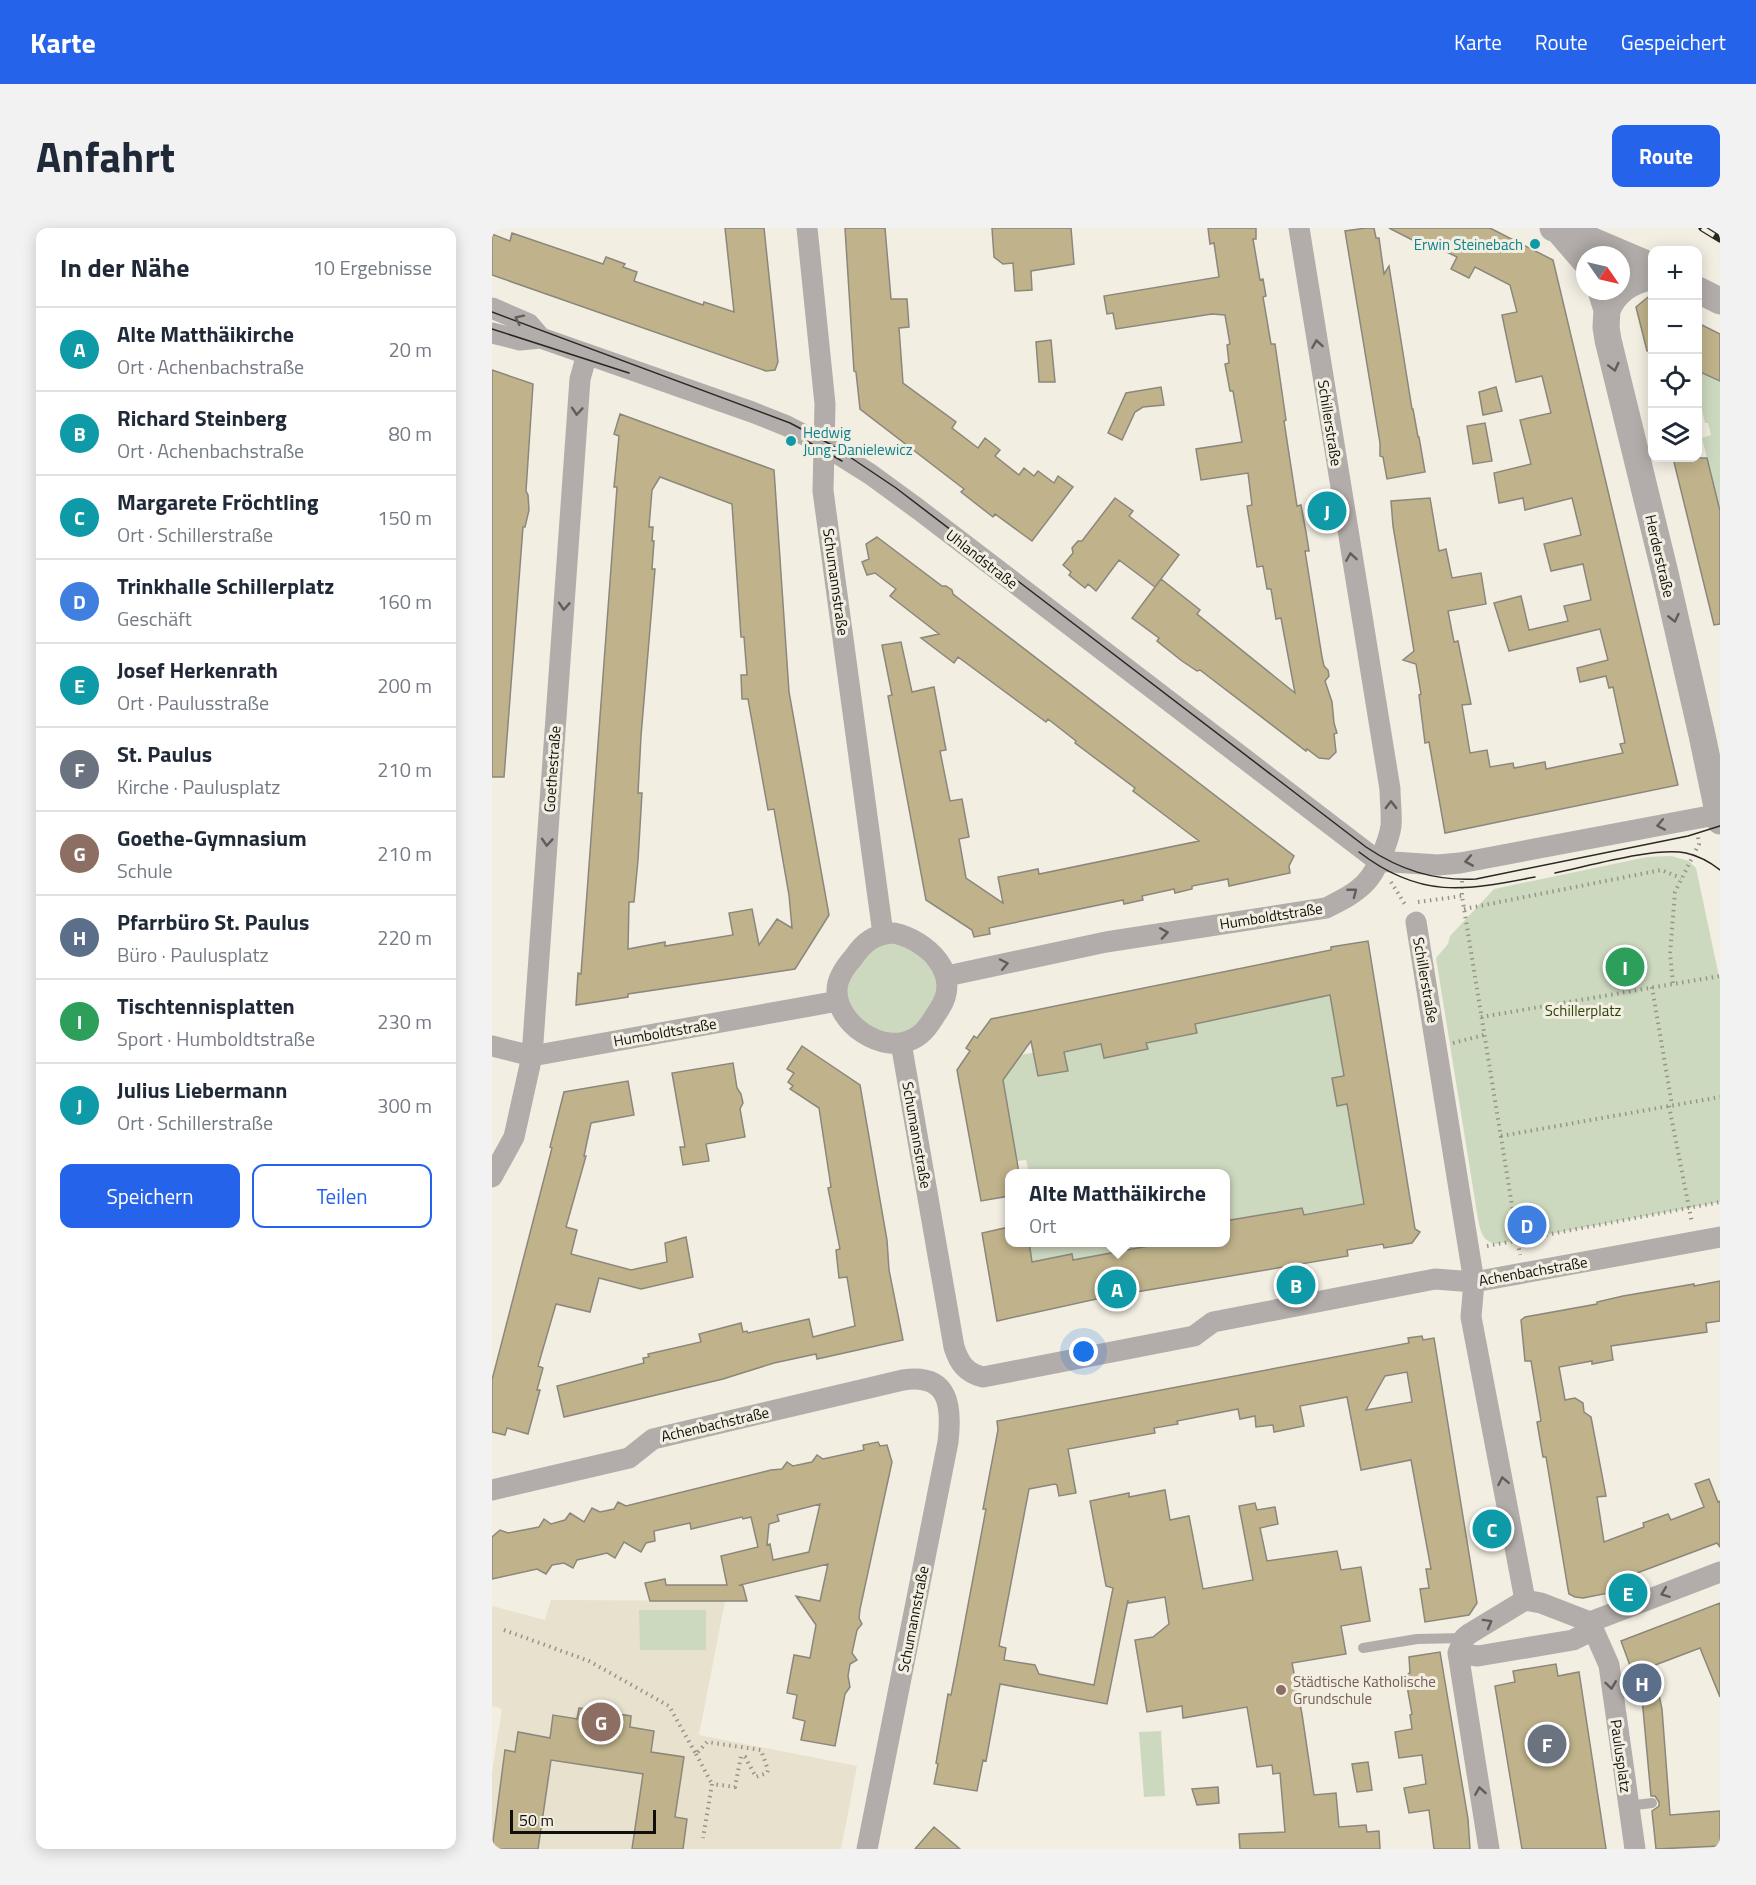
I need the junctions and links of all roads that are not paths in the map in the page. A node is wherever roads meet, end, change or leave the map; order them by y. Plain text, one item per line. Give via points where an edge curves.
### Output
1 (807, 228) edge
2 (1299, 228) edge
3 (1556, 230) edge
4 (1576, 251) edge
5 (1648, 266) edge
6 (1648, 278) edge
7 (1630, 284) edge
8 (1702, 292) edge
9 (1604, 300) edge
10 (1720, 301) edge
11 (492, 308) edge
12 (492, 333) edge
13 (541, 338) junction
14 (587, 354) junction
15 (824, 444) junction
16 (1719, 816) edge
17 (1378, 861) junction
18 (1416, 922) road end
19 (883, 934) junction
20 (946, 976) junction
21 (838, 1001) junction
22 (901, 1043) junction
23 (492, 1046) edge
24 (532, 1056) junction
25 (492, 1177) edge
26 (1720, 1237) edge
27 (1474, 1282) junction
28 (964, 1367) joint
29 (942, 1391) joint
30 (492, 1490) edge
31 (1720, 1572) edge
32 (1525, 1600) junction
33 (1592, 1626) junction
34 (1461, 1646) junction
35 (1363, 1648) dead end
36 (1652, 1803) dead end
37 (1628, 1806) junction
38 (867, 1849) edge
39 (1489, 1849) edge
40 (1635, 1849) edge

1 - 15 street, Schumannstraße via 825,404
17 -> 2 street, Schillerstraße via 1391,826 1390,789
3 - 4 street
3 - 5 street via 1581,236
6 - 7 street
8 - 10 street
9 -> 16 street, Herderstraße via 1608,340
13 -> 11 street, Uhlandstraße via 529,324
12 - 13 street, Uhlandstraße via 520,340
13 - 14 street, Uhlandstraße
14 - 15 street, Uhlandstraße via 752,412
14 -> 24 street, Goethestraße via 580,379
15 - 17 street, Uhlandstraße via 918,509
15 - 19 street, Schumannstraße via 824,491
16 -> 17 street via 1460,863
20 -> 17 street, Humboldtstraße via 1106,942 1326,908 1367,882
18 - 27 street, Schillerstraße
19 - 20 street via 903,935 920,945 940,961
19 - 21 street via 867,940 851,960 838,982
20 - 22 street via 946,994 934,1017 918,1036
21 - 22 street via 846,1017 862,1031 885,1044
21 - 24 street, Humboldtstraße
22 - 28 street, Schumannstraße via 954,1347
23 - 24 street, Humboldtstraße
24 - 25 street, Goethestraße via 514,1137
26 - 27 street, Achenbachstraße
27 - 28 street, Achenbachstraße via 1435,1279 1213,1322 1194,1336 995,1376 975,1375
32 -> 27 street, Schillerstraße via 1472,1317
29 - 30 street, Achenbachstraße via 921,1380 903,1380 653,1439 629,1458
29 - 38 street, Schumannstraße via 950,1409 948,1442
31 -> 33 street
32 - 33 street
34 -> 32 street
33 - 34 street via 1573,1640 1478,1656
33 -> 37 street, Paulusplatz via 1609,1665
34 - 35 lane via 1417,1639
39 -> 34 street
36 - 37 lane
37 - 40 street, Paulusplatz

